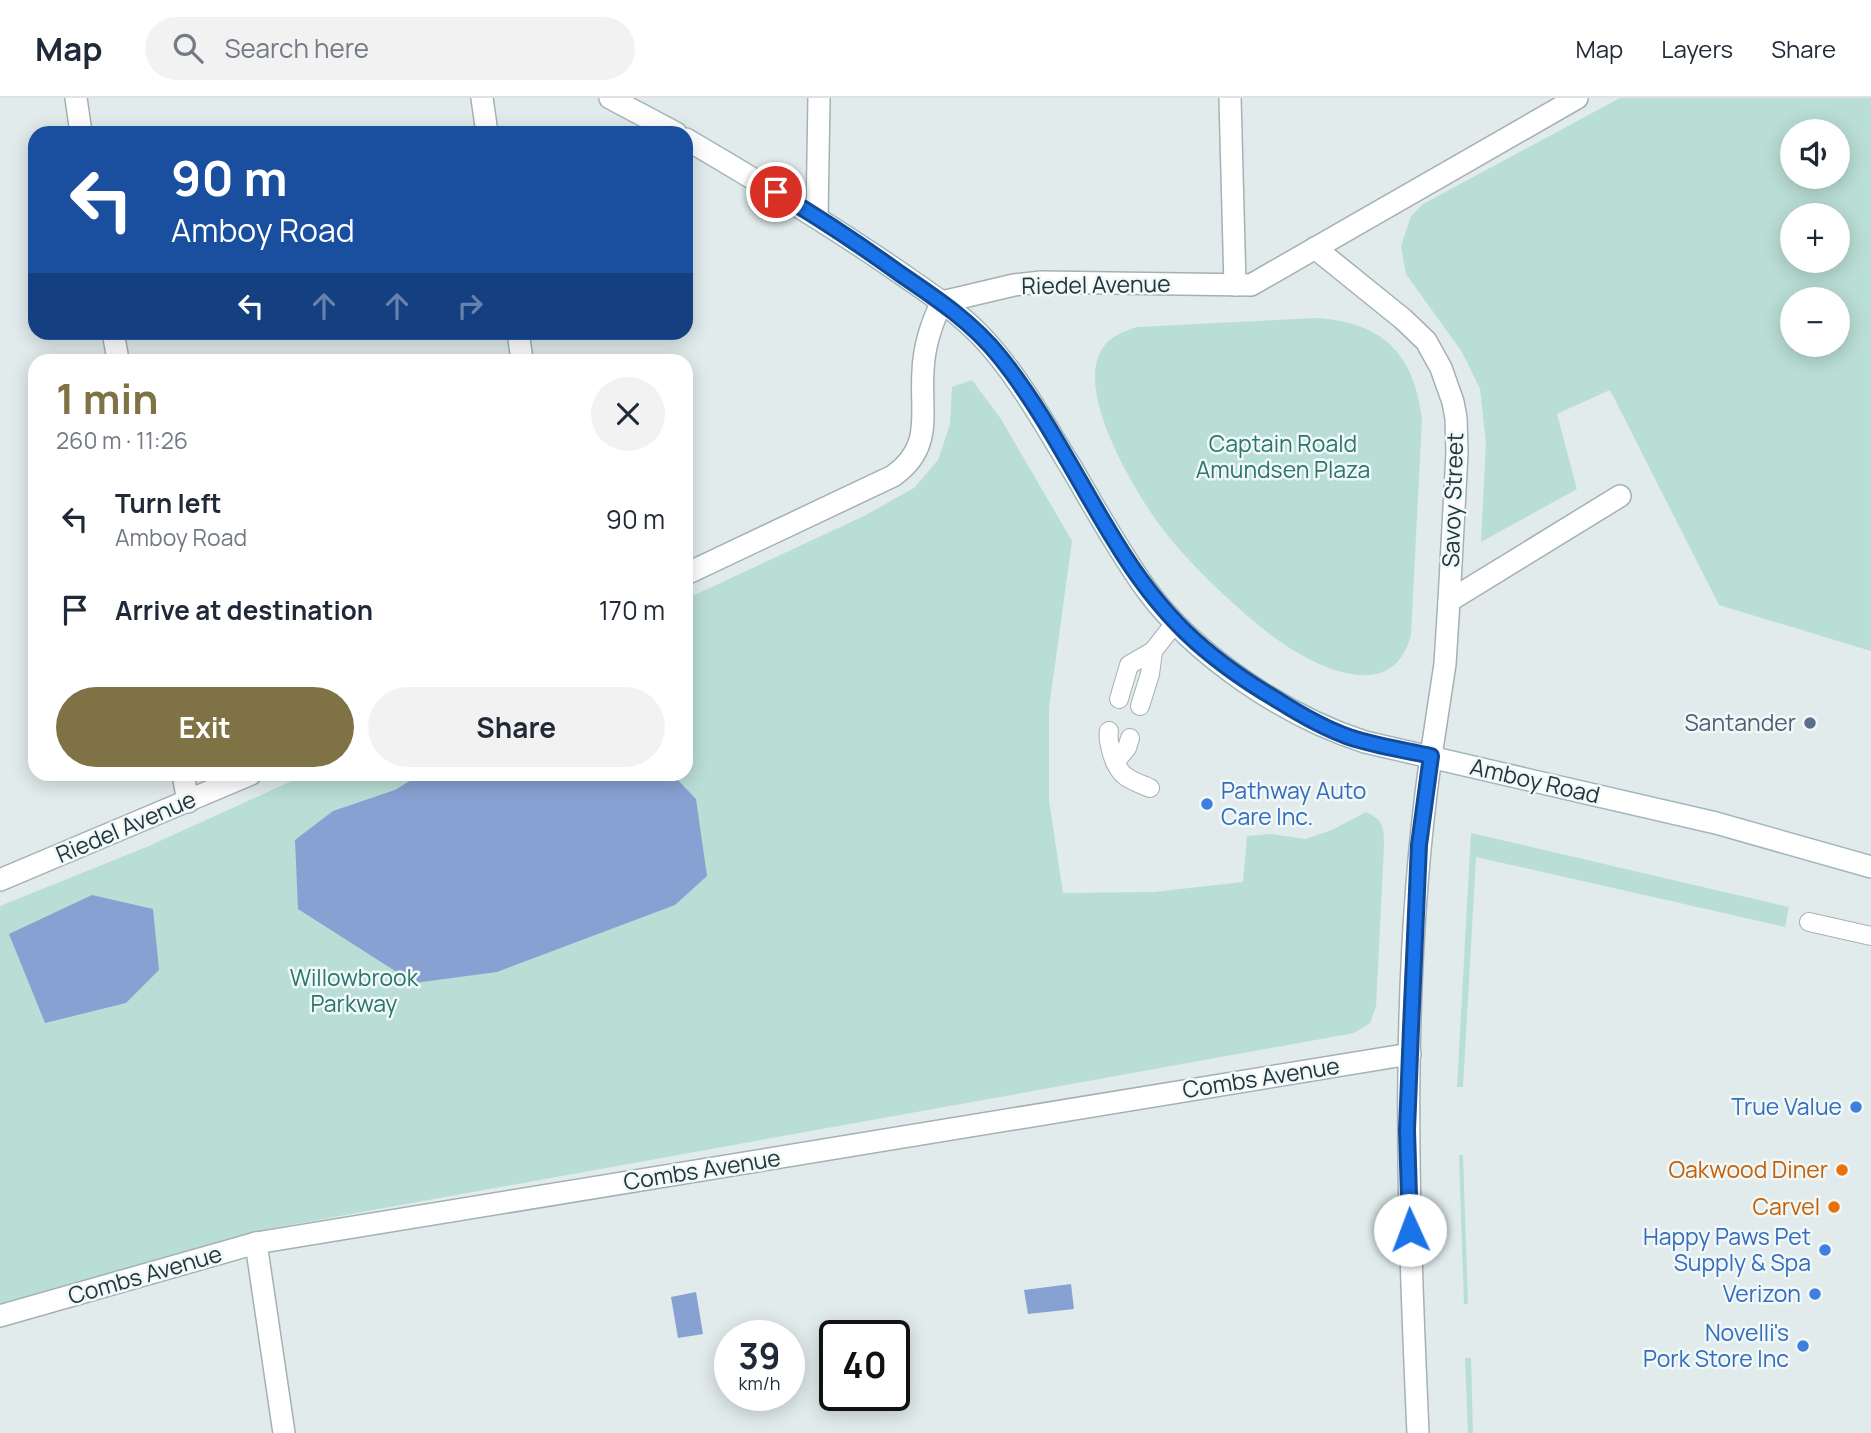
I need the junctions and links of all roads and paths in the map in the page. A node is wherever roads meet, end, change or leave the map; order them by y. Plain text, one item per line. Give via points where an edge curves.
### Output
1 (76, 98) edge
2 (482, 98) edge
3 (610, 98) edge
4 (819, 98) edge
5 (1230, 98) edge
6 (1577, 98) edge
7 (80, 126) edge
8 (487, 126) edge
9 (663, 126) edge
10 (693, 143) edge
11 (817, 217) junction
12 (1315, 248) junction
13 (1235, 285) junction
14 (942, 302) junction
15 (1620, 496) dead end
16 (693, 571) edge
17 (1449, 601) junction
18 (1175, 623) junction
19 (1153, 651) junction
20 (1119, 699) dead end
21 (1140, 706) dead end
22 (1109, 731) dead end
23 (1130, 737) dead end
24 (1431, 756) junction
25 (1115, 762) junction
26 (184, 781) edge
27 (235, 781) edge
28 (1150, 788) dead end
29 (188, 802) junction
30 (1871, 867) edge
31 (0, 880) edge
32 (1809, 922) dead end
33 (1871, 936) edge
34 (1410, 1054) junction
35 (256, 1243) junction
36 (0, 1316) edge
37 (284, 1433) edge
38 (1418, 1433) edge

1 - 7 street
2 - 8 street
3 - 9 street
4 - 11 street
5 - 13 street
6 - 12 street, Riedel Avenue
10 - 11 street, Amboy Road
11 - 14 street, Amboy Road
12 - 13 street, Riedel Avenue via 1251,285
12 - 17 street, Savoy Street via 1415,329 1444,376 1457,436
13 - 14 street, Riedel Avenue via 1041,282
14 - 16 street via 925,352 923,431 911,461 893,476
14 - 18 street, Amboy Road via 982,337 1014,376 1116,544
15 - 17 street
17 - 24 street, Savoy Street
18 - 19 lane
18 - 24 street, Amboy Road via 1226,669 1311,720 1356,739
19 - 20 lane via 1129,665
19 - 21 lane
22 - 25 lane
23 - 25 lane
24 - 30 street, Amboy Road via 1716,823
24 - 34 street, Savoy Street via 1419,845
25 - 28 lane via 1126,778
26 - 29 street
27 - 29 street, Riedel Avenue
29 - 31 street, Riedel Avenue
32 - 33 lane
34 - 35 street, Combs Avenue
34 - 38 street, Savoy Street via 1407,1130
35 - 36 street, Combs Avenue
35 - 37 street

